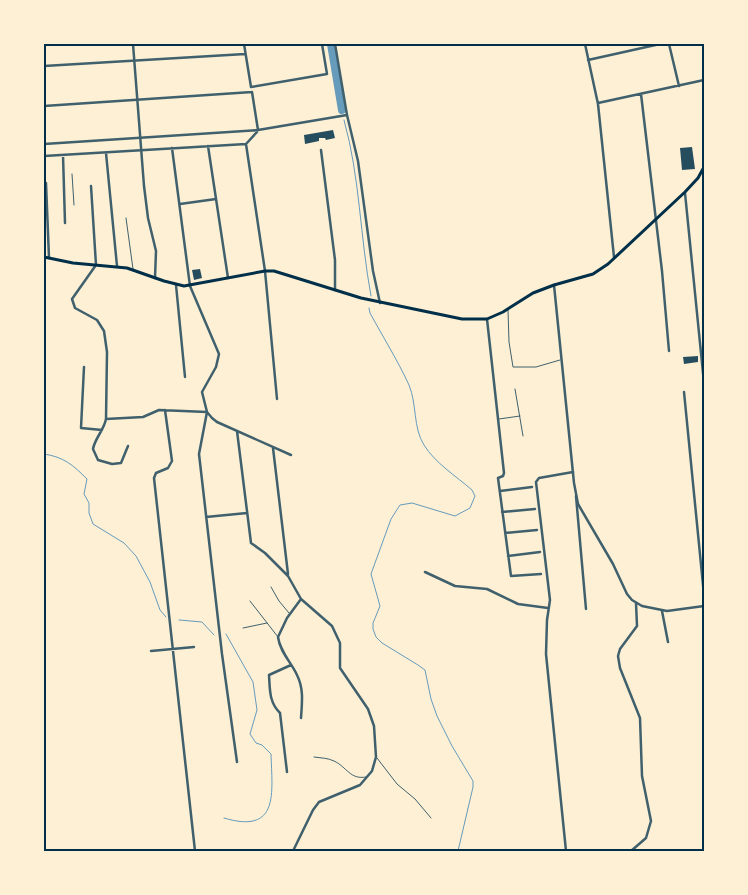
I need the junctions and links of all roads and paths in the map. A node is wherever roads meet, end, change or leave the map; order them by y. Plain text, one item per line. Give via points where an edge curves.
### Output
1 (133, 44) edge
2 (244, 44) edge
3 (322, 44) edge
4 (335, 44) edge
5 (585, 44) edge
6 (660, 44) edge
7 (669, 44) edge
8 (245, 54) junction
9 (134, 60) junction
10 (588, 60) junction
11 (44, 66) edge
12 (704, 80) edge
13 (679, 86) junction
14 (251, 87) junction
15 (252, 92) junction
16 (641, 94) junction
17 (137, 100) junction
18 (598, 104) junction
19 (44, 106) edge
20 (347, 115) junction
21 (258, 130) junction
22 (139, 137) junction
23 (44, 144) edge
24 (246, 144) junction
25 (208, 146) junction
26 (172, 148) junction
27 (321, 150) dead end
28 (140, 151) junction
29 (106, 153) junction
30 (63, 155) junction
31 (44, 156) edge
32 (704, 166) edge
33 (72, 174) dead end
34 (46, 183) dead end
35 (91, 186) dead end
36 (685, 192) junction
37 (216, 199) junction
38 (180, 204) junction
39 (74, 205) dead end
40 (126, 218) dead end
41 (656, 220) junction
42 (65, 223) dead end
43 (44, 257) edge
44 (49, 258) junction
45 (615, 259) junction
46 (96, 265) junction
47 (117, 266) junction
48 (134, 270) junction
49 (266, 271) junction
50 (155, 278) junction
51 (228, 278) junction
52 (554, 284) junction
53 (176, 285) junction
54 (190, 286) junction
55 (335, 291) junction
56 (380, 303) junction
57 (508, 309) junction
58 (487, 319) junction
59 (669, 352) dead end
60 (561, 360) junction
61 (84, 367) dead end
62 (185, 377) dead end
63 (704, 383) edge
64 (515, 389) dead end
65 (684, 392) dead end
66 (277, 399) dead end
67 (165, 410) junction
68 (207, 412) junction
69 (520, 416) junction
70 (106, 419) junction
71 (498, 419) junction
72 (102, 430) junction
73 (237, 431) junction
74 (523, 436) dead end
75 (128, 446) dead end
76 (273, 447) junction
77 (291, 455) dead end
78 (573, 472) junction
79 (532, 487) dead end
80 (500, 491) junction
81 (576, 495) junction
82 (535, 509) dead end
83 (502, 512) junction
84 (248, 513) junction
85 (206, 517) junction
86 (537, 530) dead end
87 (505, 533) junction
88 (540, 552) dead end
89 (508, 556) junction
90 (425, 572) dead end
91 (541, 574) dead end
92 (288, 576) junction
93 (271, 587) dead end
94 (704, 595) edge
95 (302, 599) junction
96 (250, 601) dead end
97 (636, 603) junction
98 (704, 606) edge
99 (548, 608) junction
100 (586, 609) dead end
101 (662, 610) junction
102 (290, 614) junction
103 (267, 622) junction
104 (243, 628) dead end
105 (278, 637) junction
106 (668, 642) dead end
107 (194, 646) dead end
108 (173, 649) junction
109 (152, 651) dead end
110 (291, 665) junction
111 (300, 718) dead end
112 (314, 757) dead end
113 (376, 757) junction
114 (237, 762) dead end
115 (287, 772) dead end
116 (369, 776) junction
117 (431, 818) dead end
118 (195, 851) edge
119 (293, 851) edge
120 (566, 851) edge
121 (631, 851) edge

1 - 9 street
2 - 8 street
3 - 14 street via 327,74
4 - 20 street
5 - 10 street
6 - 10 street
7 - 13 street
8 - 9 street
8 - 14 street
9 - 11 street
9 - 17 street
10 - 18 street
12 - 13 street
13 - 16 street
14 - 15 street
15 - 17 street
15 - 21 street
16 - 18 street
16 - 41 street
17 - 19 street
17 - 22 street
18 - 45 street
20 - 21 street
20 - 56 street via 358,161
21 - 22 street
21 - 24 street
22 - 23 street
22 - 28 street
24 - 25 street
24 - 49 street
25 - 26 street
25 - 37 street
26 - 28 street
26 - 38 street
27 - 55 street via 335,260
28 - 29 street
28 - 50 street via 147,211 156,251
29 - 30 street
29 - 47 street
30 - 31 street
30 - 42 street
32 - 36 main road
33 - 39 lane
34 - 44 street
35 - 46 street
36 - 41 main road
36 - 63 street
37 - 38 street
37 - 51 street
38 - 54 street
40 - 48 lane
41 - 45 main road
41 - 59 street
43 - 44 main road
44 - 46 main road
45 - 52 main road via 592,274
46 - 47 main road
46 - 70 street via 72,302 77,310 96,320 104,331 107,352
47 - 48 main road
48 - 50 main road
49 - 51 main road
49 - 55 main road
49 - 66 street
50 - 53 main road
51 - 54 main road
52 - 57 main road via 533,292
52 - 60 street
53 - 54 main road
53 - 62 street
54 - 68 street via 219,354 216,367 202,392
55 - 56 main road
56 - 58 main road via 462,319
57 - 58 main road
57 - 60 lane via 513,367 536,367
58 - 71 street
60 - 78 street
61 - 72 street via 81,428
64 - 69 lane
65 - 94 street
67 - 68 street
67 - 70 street via 143,417
67 - 108 street via 172,463 158,471 154,478
68 - 73 street via 214,420
68 - 85 street via 199,450
69 - 71 lane
69 - 74 lane
70 - 72 street
71 - 80 street via 504,473 498,478
72 - 75 street via 93,447 98,460 119,464
73 - 76 street
73 - 84 street
76 - 77 street
76 - 92 street
78 - 81 street
78 - 99 street via 539,478 536,482 550,600
79 - 80 street
80 - 83 street
81 - 97 street via 627,594
81 - 100 street
82 - 83 street
83 - 87 street
84 - 85 street
84 - 92 street via 250,542 265,552
85 - 114 street
86 - 87 street
87 - 89 street
88 - 89 street
89 - 91 street via 511,576
90 - 99 street via 458,586 487,589 518,604
92 - 95 street
93 - 102 lane
95 - 102 street
95 - 113 street via 334,630 340,643 342,671 373,720
96 - 103 lane
97 - 101 street
97 - 121 street via 637,626 618,656 640,718 642,776 651,821 646,838
98 - 101 street
99 - 120 street via 546,654
101 - 106 street
102 - 105 street
103 - 104 lane
103 - 105 lane
105 - 110 street
107 - 108 street
108 - 109 street
108 - 118 street
110 - 111 street via 302,692
110 - 115 street via 269,675 271,701 282,720
112 - 116 lane via 333,760 355,777
113 - 116 street
113 - 117 lane
116 - 119 street via 360,785 319,802

